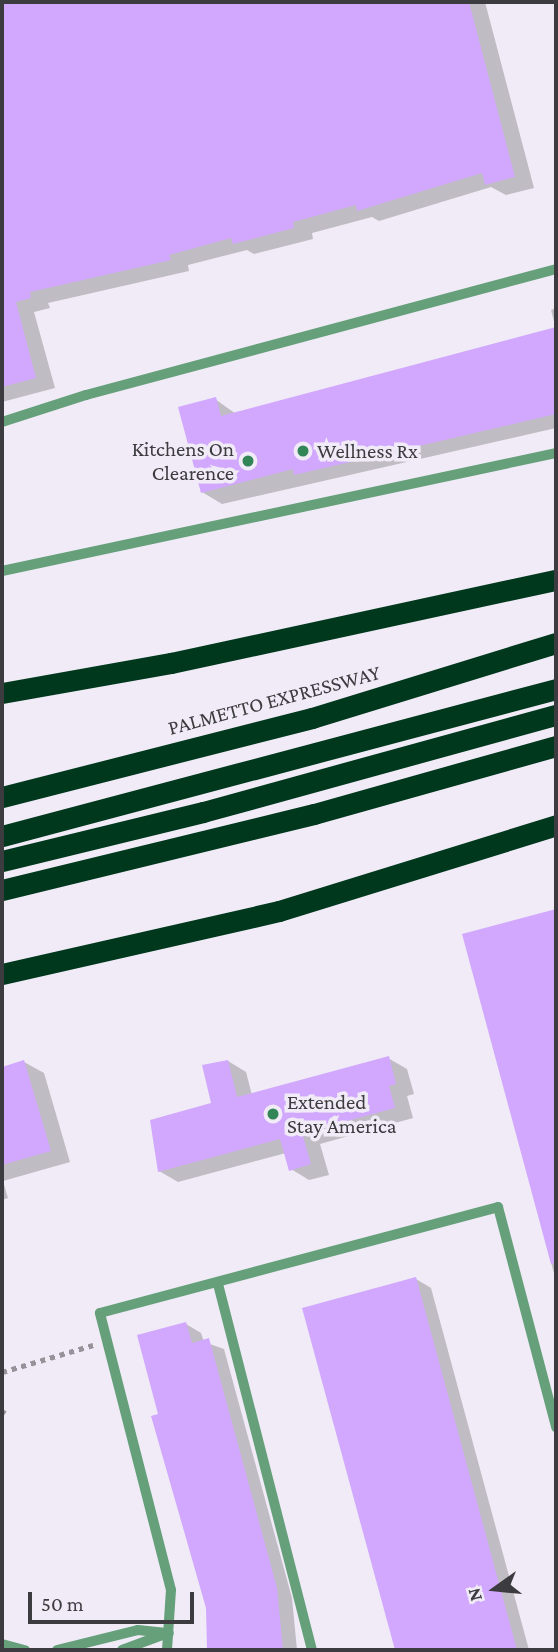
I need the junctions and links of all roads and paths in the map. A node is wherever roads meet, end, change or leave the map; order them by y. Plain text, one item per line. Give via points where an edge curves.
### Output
1 (556, 269) edge
2 (2, 422) edge
3 (556, 453) edge
4 (2, 570) edge
5 (556, 580) edge
6 (556, 643) edge
7 (556, 689) edge
8 (2, 694) edge
9 (556, 715) edge
10 (556, 746) edge
11 (2, 797) edge
12 (556, 825) edge
13 (2, 836) edge
14 (2, 861) edge
15 (2, 890) edge
16 (2, 974) edge
17 (218, 1284) junction
18 (91, 1336) dead end
19 (2, 1372) edge
20 (556, 1427) edge
21 (169, 1633) junction
22 (2, 1644) edge
23 (25, 1650) edge
24 (57, 1650) edge
25 (122, 1650) edge
26 (167, 1650) edge
27 (312, 1650) edge

1 - 2 lane via 86,395
3 - 4 lane
5 - 8 highway via 171,663
6 - 11 highway, PALMETTO EXPRESSWAY via 312,718
7 - 13 highway
9 - 14 highway via 216,809
10 - 15 highway via 314,814
12 - 16 highway via 279,911
17 - 20 lane via 498,1207
17 - 21 lane via 100,1313 172,1590
17 - 27 lane
18 - 19 path via 93,1347
21 - 24 lane via 138,1630
21 - 25 lane
21 - 26 lane
22 - 23 lane

